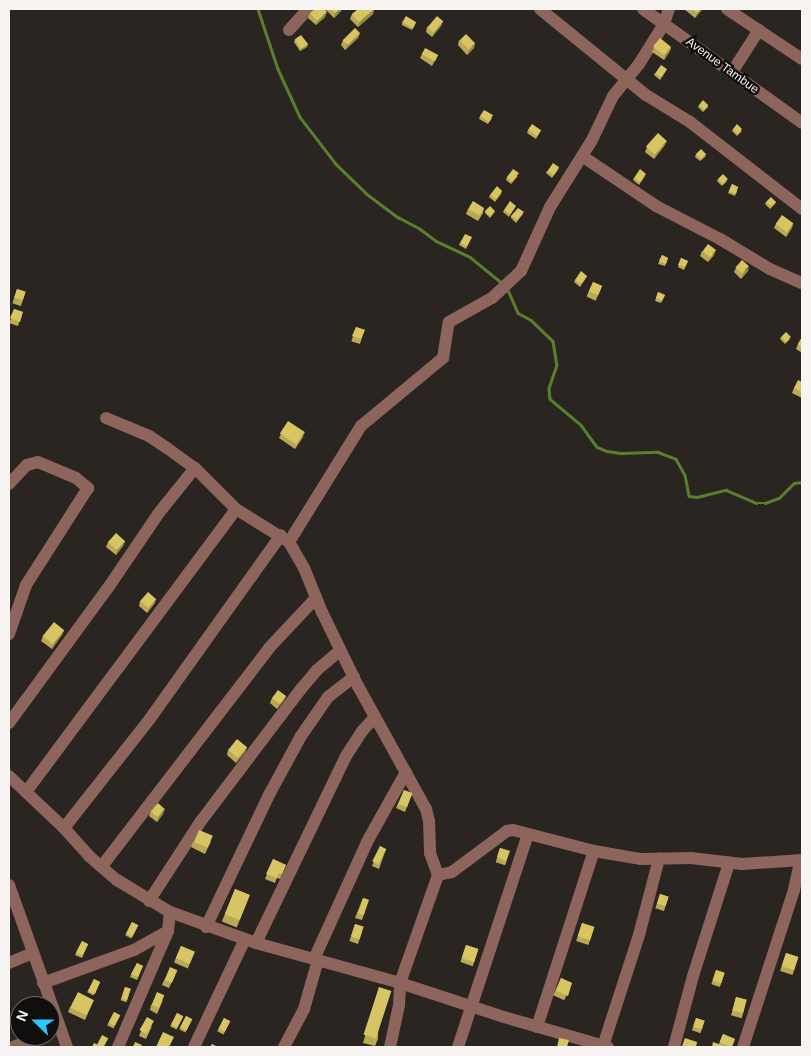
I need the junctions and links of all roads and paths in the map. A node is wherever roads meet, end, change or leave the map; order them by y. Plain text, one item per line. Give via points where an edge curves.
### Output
1 (308, 9) edge
2 (540, 9) edge
3 (643, 9) edge
4 (670, 9) edge
5 (727, 9) edge
6 (664, 24) junction
7 (289, 30) dead end
8 (759, 30) junction
9 (802, 59) edge
10 (732, 72) junction
11 (627, 79) junction
12 (802, 123) edge
13 (582, 156) junction
14 (802, 209) edge
15 (802, 283) edge
16 (106, 418) dead end
17 (195, 468) junction
18 (9, 484) edge
19 (236, 509) junction
20 (285, 538) junction
21 (316, 598) junction
22 (9, 634) edge
23 (340, 651) junction
24 (354, 677) junction
25 (375, 718) junction
26 (9, 723) edge
27 (406, 772) junction
28 (9, 776) edge
29 (26, 792) junction
30 (64, 828) junction
31 (528, 834) junction
32 (594, 851) junction
33 (659, 860) junction
34 (801, 860) edge
35 (729, 863) junction
36 (102, 866) junction
37 (438, 875) junction
38 (9, 885) edge
39 (149, 901) junction
40 (170, 912) junction
41 (206, 926) junction
42 (168, 931) junction
43 (251, 941) junction
44 (33, 953) junction
45 (316, 960) junction
46 (9, 963) edge
47 (43, 983) junction
48 (400, 983) junction
49 (46, 996) edge
50 (473, 1007) junction
51 (537, 1027) junction
52 (575, 1043) edge
53 (606, 1046) edge
54 (118, 1047) edge
55 (194, 1047) edge
56 (284, 1047) edge
57 (390, 1047) edge
58 (458, 1047) edge
59 (674, 1047) edge
60 (743, 1047) edge

1 - 7 street
2 - 11 street
3 - 6 street, Avenue Tambue
4 - 6 street
5 - 8 street
6 - 10 street, Avenue Tambue
6 - 11 street
8 - 9 street
8 - 10 street
10 - 12 street, Avenue Tambue
11 - 13 street via 613,96
11 - 14 street via 646,96 690,122
13 - 15 street via 656,206 770,269
13 - 20 street via 550,207 515,279 477,308 449,322 443,358 360,426
16 - 17 street via 149,436
17 - 19 street
17 - 26 street
18 - 22 street via 27,465 38,462 76,478 88,488 26,585
19 - 20 street
19 - 29 street
20 - 21 street via 304,568
20 - 30 street
21 - 23 street
21 - 36 street via 269,648
23 - 24 street
23 - 39 street via 301,689 201,821
24 - 25 street
24 - 41 street via 328,698 301,736
25 - 27 street
25 - 43 street via 362,730 346,756
27 - 37 street via 426,808 430,853
27 - 45 street via 367,842
28 - 29 street
29 - 30 street
30 - 36 street
31 - 32 street
31 - 37 street via 514,830 507,832 452,872
31 - 50 street
32 - 33 street
32 - 51 street
33 - 35 street via 691,858
33 - 53 street
34 - 35 street
34 - 60 street
35 - 59 street
36 - 39 street
37 - 48 street
38 - 44 street
39 - 40 street
40 - 41 street
40 - 42 street
41 - 43 street
42 - 47 street via 134,950
42 - 54 street
43 - 45 street
43 - 55 street
44 - 46 street
44 - 47 street
45 - 48 street
45 - 56 street via 304,1009
47 - 49 street
48 - 50 street
48 - 57 street
50 - 51 street
50 - 58 street
51 - 52 street
52 - 53 street

